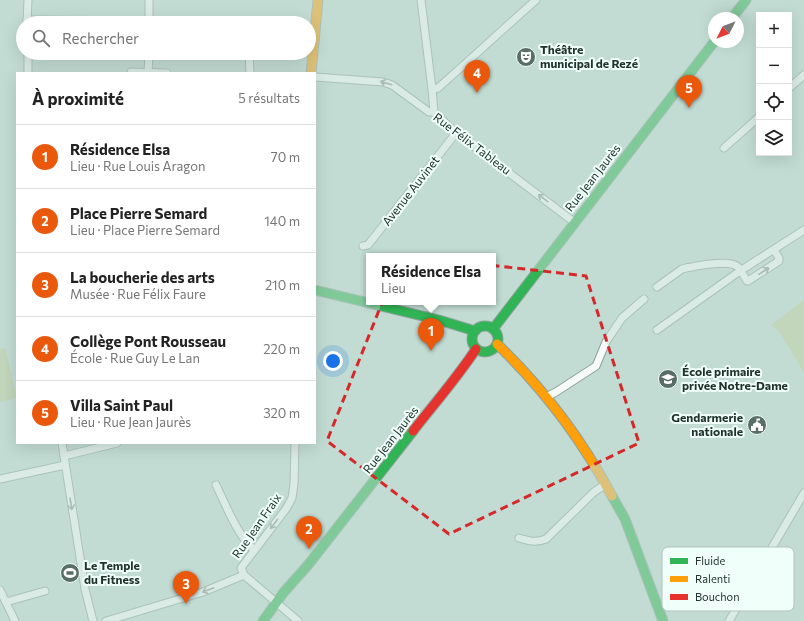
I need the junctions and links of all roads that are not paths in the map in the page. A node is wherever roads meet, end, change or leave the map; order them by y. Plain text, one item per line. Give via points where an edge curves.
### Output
1 (28, 0) edge
2 (149, 0) edge
3 (318, 0) edge
4 (421, 0) edge
5 (536, 0) edge
6 (746, 0) edge
7 (737, 12) edge
8 (27, 16) edge
9 (149, 16) edge
10 (316, 21) edge
11 (709, 48) edge
12 (28, 60) edge
13 (148, 60) edge
14 (249, 60) edge
15 (312, 60) edge
16 (28, 72) edge
17 (131, 72) edge
18 (148, 72) edge
19 (250, 72) edge
20 (311, 72) edge
21 (804, 75) edge
22 (316, 77) edge
23 (792, 85) edge
24 (432, 89) junction
25 (434, 112) junction
26 (756, 120) edge
27 (456, 133) junction
28 (724, 148) dead end
29 (574, 222) junction
30 (804, 230) edge
31 (363, 246) dead end
32 (774, 250) junction
33 (740, 271) junction
34 (657, 287) dead end
35 (316, 290) edge
36 (644, 299) dead end
37 (366, 302) edge
38 (377, 305) edge
39 (493, 329) junction
40 (657, 330) dead end
41 (475, 331) junction
42 (497, 344) junction
43 (476, 349) junction
44 (546, 397) junction
45 (62, 444) edge
46 (113, 444) edge
47 (295, 444) edge
48 (64, 456) junction
49 (65, 466) junction
50 (0, 478) edge
51 (606, 484) junction
52 (216, 485) dead end
53 (804, 493) edge
54 (519, 538) dead end
55 (772, 547) edge
56 (254, 550) junction
57 (244, 575) junction
58 (0, 590) edge
59 (45, 591) dead end
60 (6, 602) junction
61 (277, 603) junction
62 (735, 611) edge
63 (15, 621) edge
64 (93, 621) edge
65 (106, 621) edge
66 (263, 621) edge
67 (298, 621) edge
68 (663, 621) edge
69 (729, 621) edge

1 - 8 street
2 - 9 street
3 - 10 main road
4 - 24 street
5 - 24 street via 450,78 438,88
6 - 7 main road
11 - 29 main road, Rue Jean Jaurès
12 - 16 street
13 - 18 street
14 - 19 street
15 - 20 main road
17 - 18 street
21 - 23 street
25 -> 22 street, Rue Félix Tableau via 429,112 387,83
24 - 25 street
25 - 27 street, Rue Félix Tableau
26 - 28 street
29 -> 27 street, Rue Félix Tableau
27 - 31 street, Avenue Auvinet via 368,244
29 - 39 main road, Rue Jean Jaurès
30 - 32 street
32 - 33 street
33 -> 32 street via 748,281 779,261
33 - 34 street via 734,264 727,263 686,268
33 - 40 street
35 - 37 main road
36 - 44 street via 622,318 606,342 596,366
38 - 41 main road
39 - 41 main road via 485,326
39 - 42 main road via 497,336
41 - 43 main road via 472,340
42 - 43 main road via 488,352 483,353
42 - 44 main road via 522,368
43 - 61 main road, Rue Jean Jaurès via 463,369
44 - 51 main road via 579,441
45 - 48 street
46 - 48 street
47 -> 56 street, Rue Jean Fraix via 292,498
48 - 49 street
49 - 50 street
49 -> 64 street via 84,589
51 - 54 street via 594,492 546,539 532,542
51 - 68 main road via 629,530
52 - 56 street via 238,528
53 - 55 street
56 - 57 street, Rue Jean Fraix via 241,568
57 - 61 street
57 -> 65 street via 203,592
58 - 60 street
59 - 60 street
60 - 63 street
61 - 66 main road, Rue Jean Jaurès
61 - 67 street
62 - 69 street

